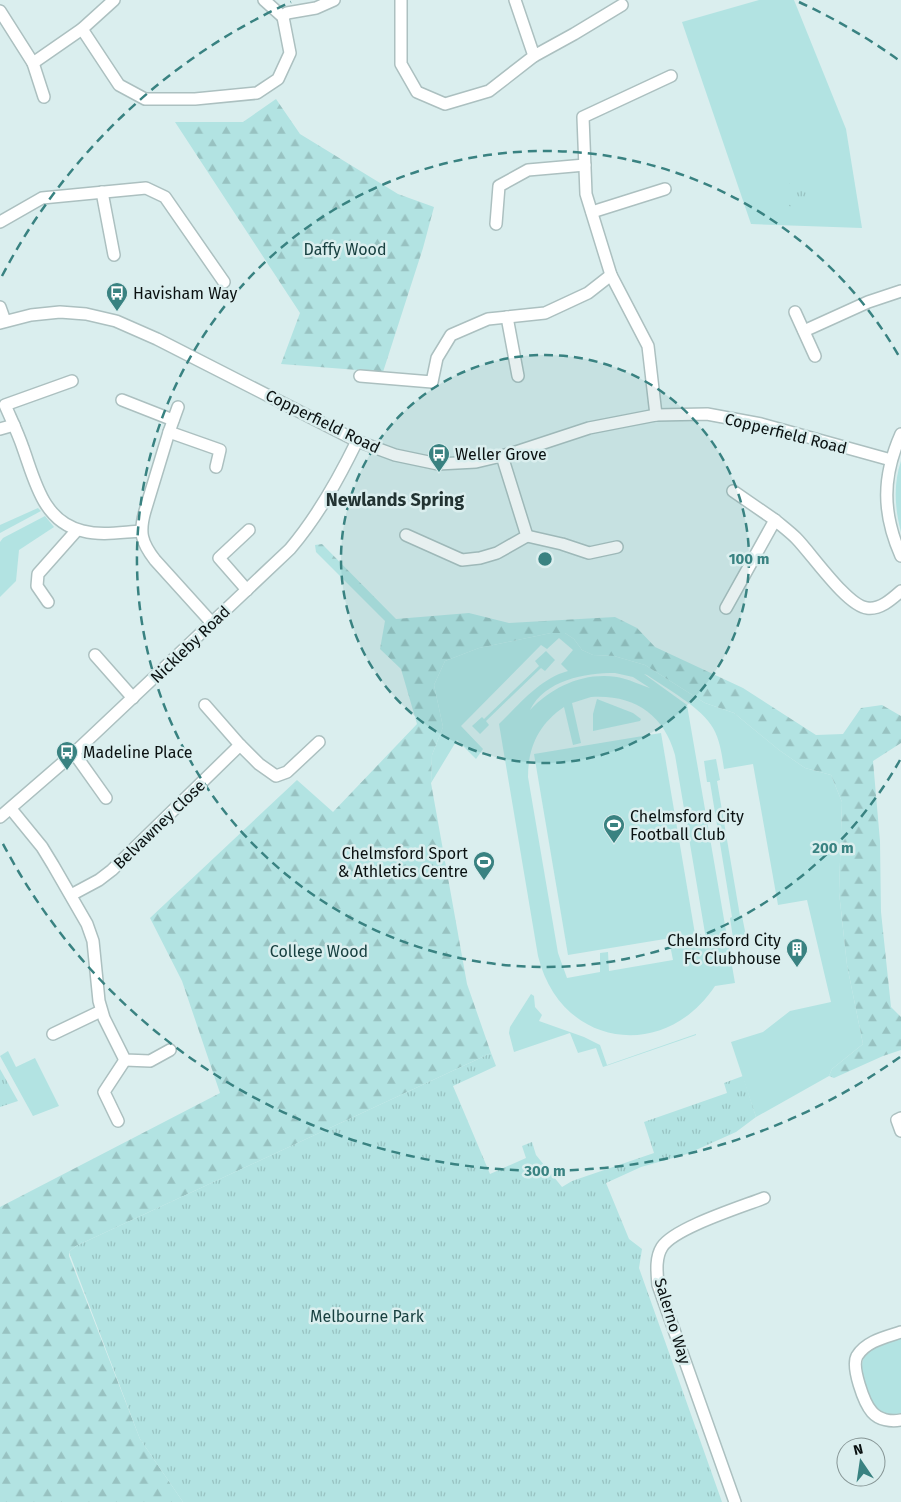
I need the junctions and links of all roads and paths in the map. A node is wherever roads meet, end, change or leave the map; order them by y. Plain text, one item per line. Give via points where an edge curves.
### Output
1 (114, 0) edge
2 (264, 0) edge
3 (334, 0) edge
4 (401, 0) edge
5 (516, 0) edge
6 (622, 5) dead end
7 (0, 11) edge
8 (283, 17) junction
9 (82, 29) junction
10 (534, 56) junction
11 (33, 63) junction
12 (671, 76) dead end
13 (44, 97) dead end
14 (585, 165) junction
15 (665, 189) dead end
16 (102, 192) junction
17 (592, 212) junction
18 (0, 222) edge
19 (496, 224) dead end
20 (114, 255) dead end
21 (611, 275) junction
22 (224, 282) dead end
23 (901, 291) edge
24 (0, 307) edge
25 (795, 312) dead end
26 (507, 317) junction
27 (2, 322) edge
28 (804, 331) junction
29 (815, 356) dead end
30 (360, 376) dead end
31 (518, 376) dead end
32 (72, 381) dead end
33 (122, 400) dead end
34 (178, 408) dead end
35 (656, 414) junction
36 (173, 420) junction
37 (14, 425) junction
38 (0, 429) edge
39 (169, 432) junction
40 (901, 434) edge
41 (357, 440) junction
42 (502, 456) junction
43 (891, 460) junction
44 (216, 467) dead end
45 (733, 491) dead end
46 (776, 520) junction
47 (77, 530) junction
48 (249, 530) dead end
49 (141, 531) junction
50 (406, 535) dead end
51 (527, 536) junction
52 (617, 547) dead end
53 (901, 556) edge
54 (247, 590) junction
55 (901, 591) edge
56 (48, 602) dead end
57 (726, 608) dead end
58 (212, 623) junction
59 (95, 655) dead end
60 (133, 698) junction
61 (205, 705) dead end
62 (319, 742) dead end
63 (240, 744) junction
64 (74, 753) junction
65 (106, 798) dead end
66 (11, 809) junction
67 (0, 817) edge
68 (71, 895) junction
69 (102, 1011) junction
70 (53, 1034) dead end
71 (170, 1050) dead end
72 (125, 1060) junction
73 (901, 1118) edge
74 (118, 1121) dead end
75 (901, 1131) edge
76 (764, 1198) dead end
77 (901, 1332) edge
78 (901, 1420) edge
79 (735, 1502) edge

1 - 9 street
2 - 8 street
3 - 8 street via 316,8 287,12
4 - 10 street via 401,64 417,92 445,104 489,91
5 - 10 street
6 - 10 street
7 - 11 street
8 - 9 street via 290,53 278,79 257,93 195,99 145,99 119,85
9 - 11 street
11 - 13 street
12 - 14 street via 583,117
14 - 17 street via 586,194
14 - 19 street via 528,170 499,186
15 - 17 street
16 - 18 street via 42,198
16 - 20 street
16 - 22 street via 146,188 165,198
17 - 21 street
21 - 26 street via 588,293 545,313
21 - 35 street via 648,346
23 - 28 street
24 - 27 street
25 - 28 street
26 - 30 street via 488,319 451,335 437,358 432,382
26 - 31 street
27 - 41 street, Copperfield Road via 31,315 73,312 116,321 157,338
28 - 29 street
32 - 37 street via 5,405
33 - 36 street
34 - 36 street
35 - 42 street, Copperfield Road via 589,428
35 - 43 street, Copperfield Road via 707,414 761,424
36 - 39 street
37 - 38 street
37 - 47 street via 43,501 55,516
39 - 44 street via 220,450
39 - 49 street
40 - 43 street
41 - 42 street, Copperfield Road via 395,455 438,464 476,462
41 - 54 street, Nickleby Road via 338,481 309,526
42 - 51 street
43 - 53 street via 886,485 887,509 892,535
45 - 46 street
46 - 55 street via 855,603 867,608 876,607
46 - 57 street
47 - 49 street via 103,533
47 - 56 street via 38,574 36,586
48 - 54 street via 219,558
49 - 58 street via 152,556
50 - 51 street via 462,560 497,553
51 - 52 street via 589,553
54 - 58 street, Nickleby Road
58 - 60 street, Nickleby Road
59 - 60 street
60 - 64 street, Nickleby Road
61 - 63 street
62 - 63 street via 288,772 276,776
63 - 68 street, Belvawney Close via 112,870
64 - 65 street
64 - 66 street, Nickleby Road
66 - 67 street, Nickleby Road
66 - 68 street via 42,847
68 - 69 street via 93,941
69 - 70 street
69 - 72 street
71 - 72 street via 150,1061
72 - 74 street via 104,1092
73 - 75 street via 897,1120
76 - 79 street, Salerno Way via 681,1231 662,1247 656,1264 658,1285
77 - 78 street via 864,1347 855,1364 872,1412 888,1420

